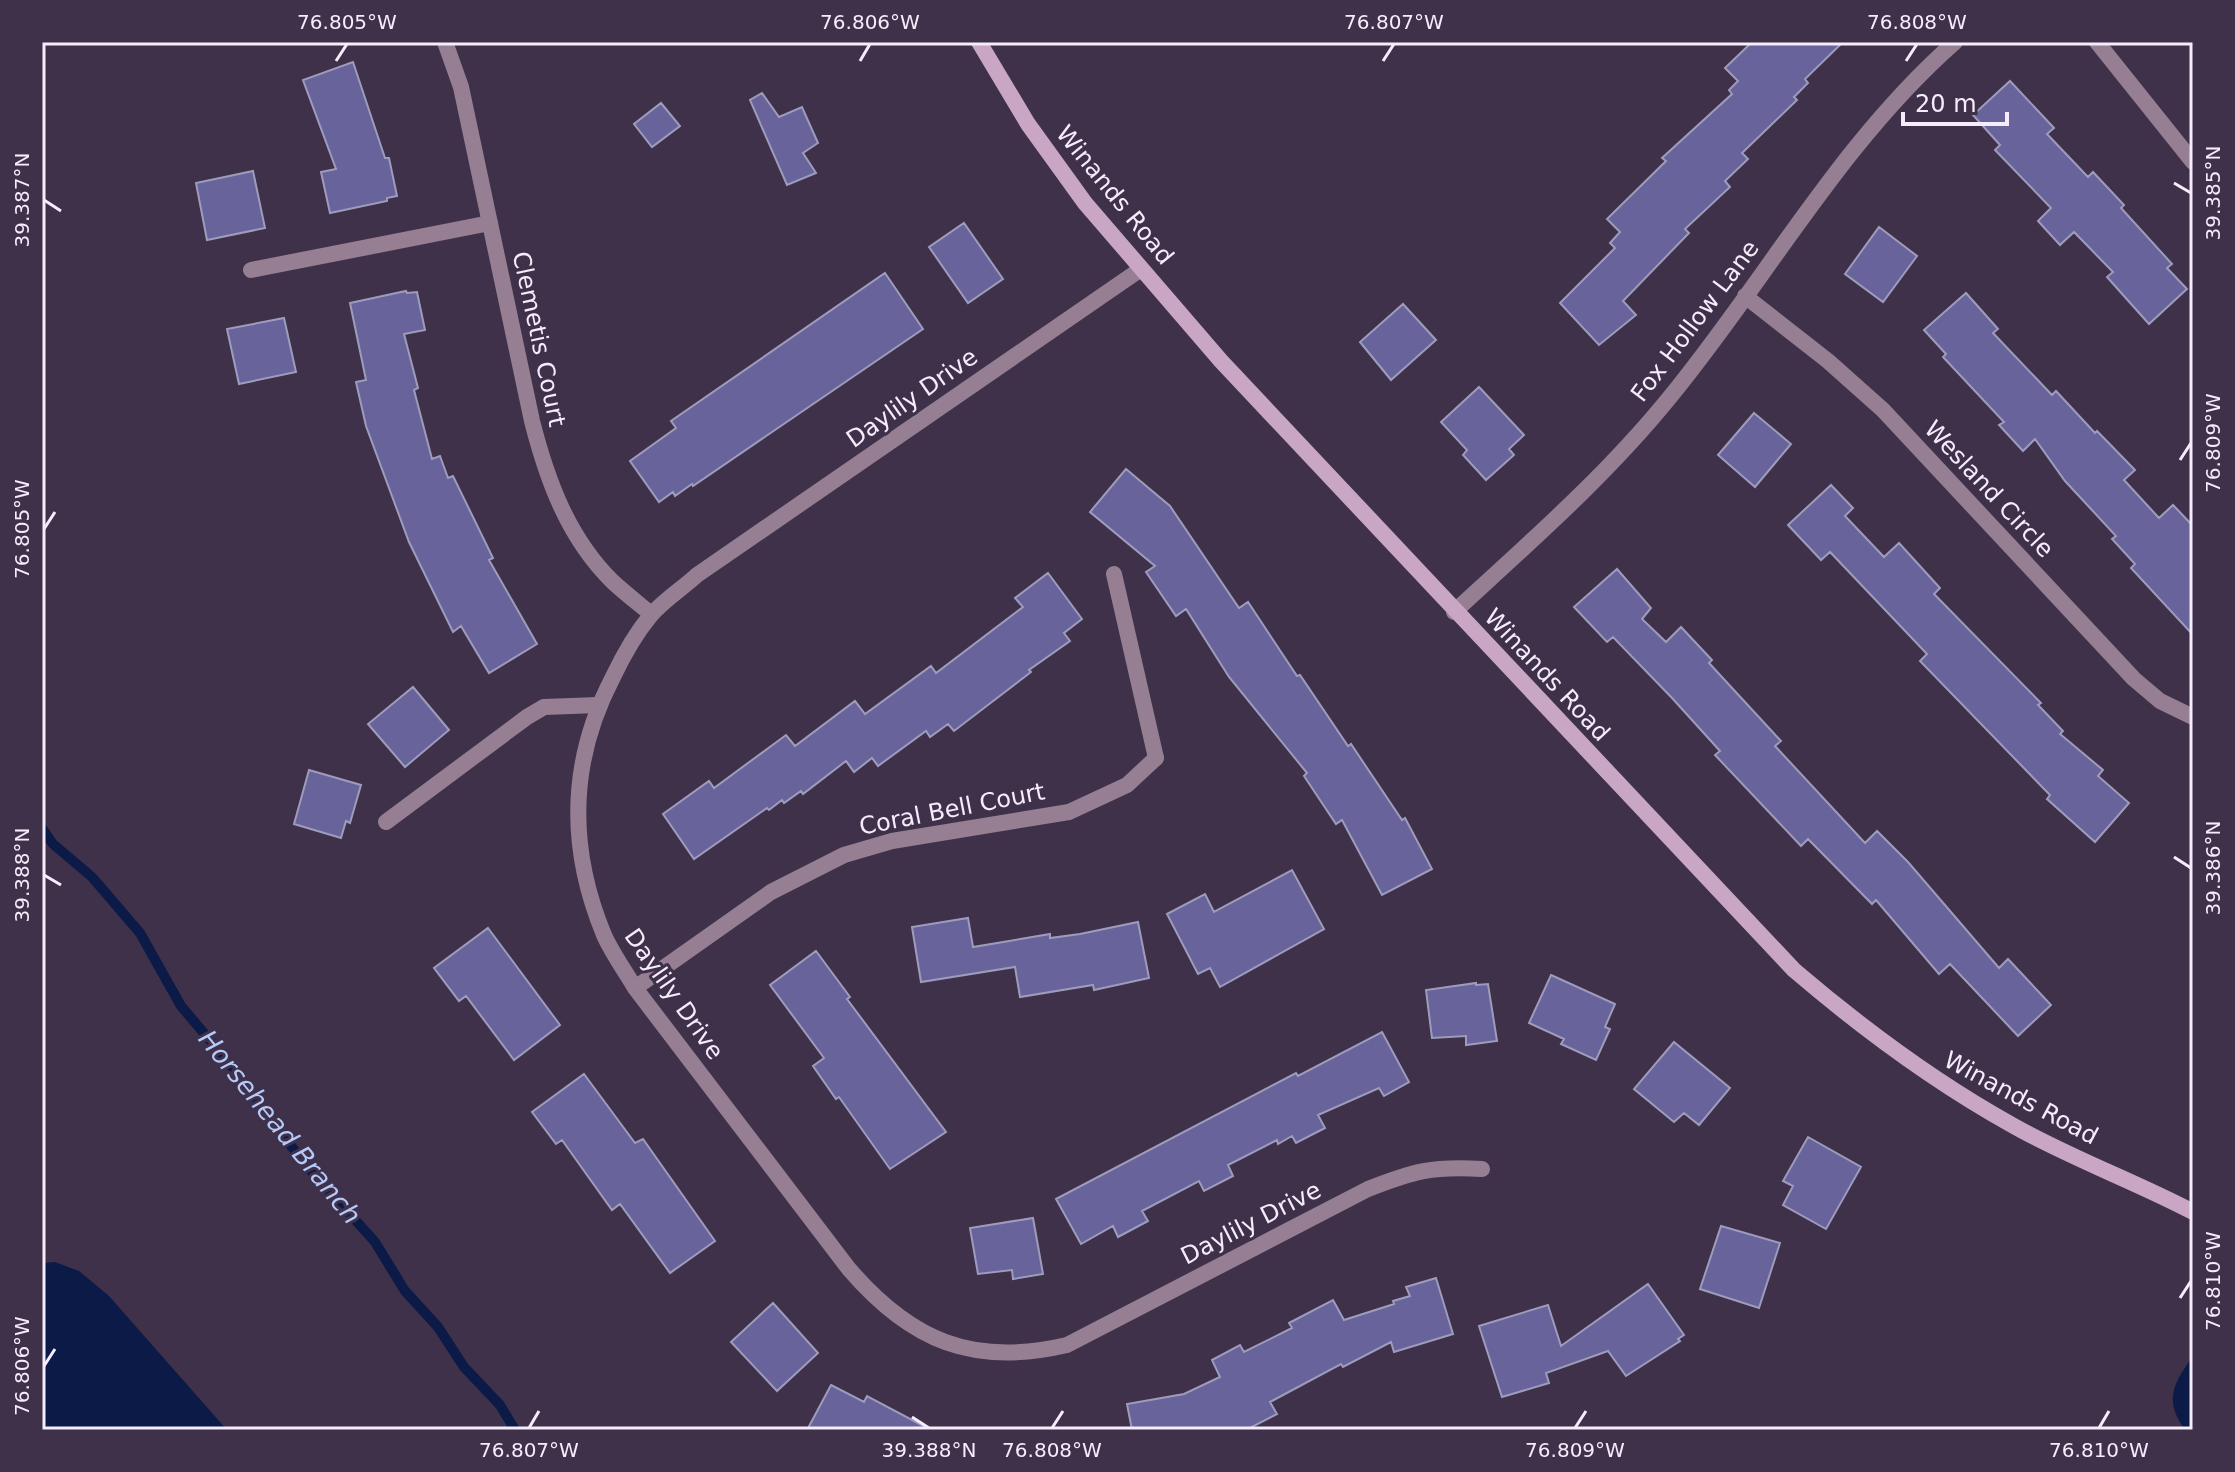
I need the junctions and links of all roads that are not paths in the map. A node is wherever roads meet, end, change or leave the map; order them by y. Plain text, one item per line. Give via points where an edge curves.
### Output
1 (445, 42) edge
2 (979, 42) edge
3 (1955, 42) edge
4 (2097, 42) edge
5 (2193, 162) edge
6 (490, 223) junction
7 (1141, 269) junction
8 (251, 270) dead end
9 (1745, 296) junction
10 (1114, 574) dead end
11 (1454, 612) junction
12 (651, 614) junction
13 (598, 705) junction
14 (2193, 717) edge
15 (386, 822) dead end
16 (635, 988) junction
17 (1482, 1169) dead end
18 (2193, 1212) edge

1 - 6 street, Clemetis Court via 461,87
2 - 7 street, Winands Road via 1028,124
3 - 9 street, Fox Hollow Lane via 1918,75 1870,132
4 - 5 street
6 - 8 street
6 - 12 street, Clemetis Court via 544,470 586,550
7 - 11 street, Winands Road
7 - 12 street, Daylily Drive via 697,575
9 - 11 street, Fox Hollow Lane via 1627,447
9 - 14 street, Wesland Circle via 1883,410 2134,679 2160,701
10 - 16 street, Coral Bell Court via 1156,758 1127,785 1069,812 892,841 844,855 771,892
11 - 18 street, Winands Road via 1794,970 1855,1022 1925,1074 2014,1127
12 - 13 street, Daylily Drive
13 - 15 street via 544,707
13 - 16 street, Daylily Drive via 584,746 577,796 580,850 605,938
16 - 17 street, Daylily Drive via 876,1300 941,1342 985,1352 1033,1353 1067,1345 1408,1173 1443,1166

